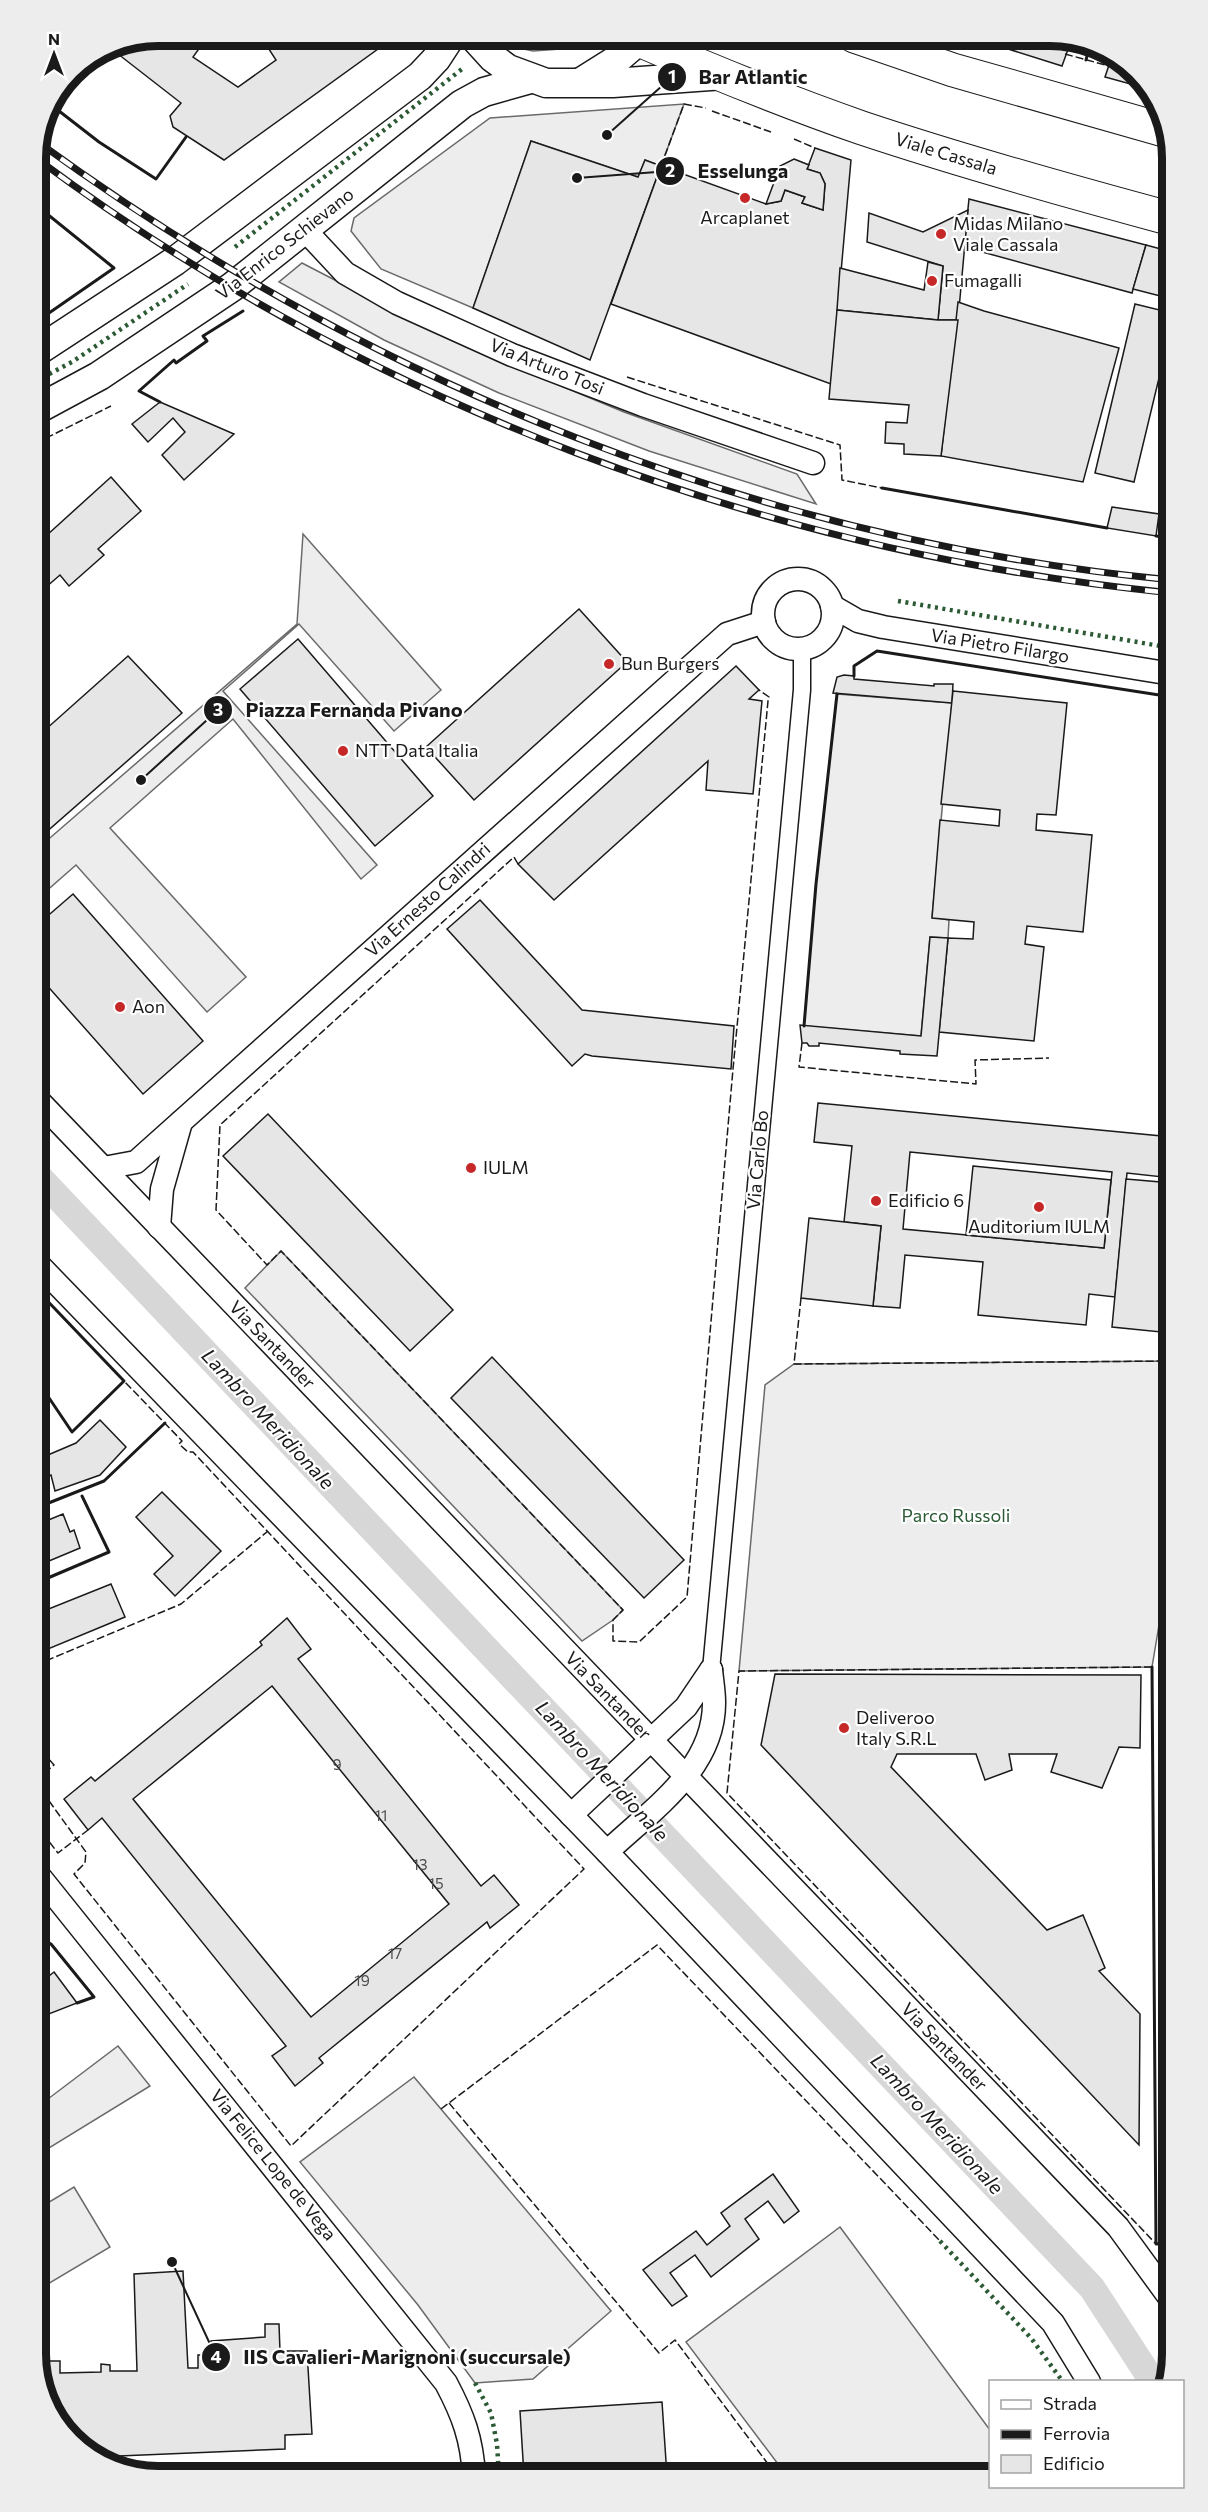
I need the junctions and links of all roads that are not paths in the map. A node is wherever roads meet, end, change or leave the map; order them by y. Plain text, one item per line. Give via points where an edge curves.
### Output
1 (444, 46) edge
2 (482, 46) edge
3 (629, 47) edge
4 (658, 47) edge
5 (885, 47) edge
6 (724, 75) junction
7 (530, 79) junction
8 (581, 82) junction
9 (1158, 128) edge
10 (1162, 216) edge
11 (304, 230) junction
12 (47, 345) edge
13 (47, 404) edge
14 (813, 463) dead end
15 (832, 606) junction
16 (764, 622) junction
17 (802, 649) junction
18 (1162, 672) edge
19 (47, 1109) edge
20 (181, 1122) junction
21 (104, 1168) junction
22 (159, 1227) junction
23 (46, 1273) edge
24 (711, 1670) junction
25 (643, 1745) junction
26 (680, 1784) junction
27 (576, 1809) junction
28 (613, 1847) junction
29 (46, 1885) edge
30 (1162, 2272) edge
31 (1088, 2380) edge
32 (473, 2465) edge

1 - 12 street via 420,76 175,261
2 - 7 street, Viale Cassala via 508,69
3 - 8 street, Viale Cassala
4 - 6 main road, Viale Cassala
5 - 9 main road
6 - 8 street, Viale Cassala
6 - 10 main road, Viale Cassala via 964,161
7 - 8 street, Viale Cassala via 546,83
7 - 11 street, Via Enrico Schievano via 484,92 462,104
11 - 13 street, Via Enrico Schievano via 169,331
11 - 14 street, Via Arturo Tosi via 345,273 397,303 512,355
15 - 16 street via 817,585 789,581 769,595 763,610
15 - 17 street via 833,618 827,634 818,643
15 - 18 street, Via Pietro Filargo via 848,616 883,627
16 - 17 street via 771,637 781,645
16 - 20 street, Via Ernesto Calindri via 727,634
17 - 24 street, Via Carlo Bo via 802,690
19 - 21 street, Via Santander
20 - 21 street, Via Ernesto Calindri via 134,1164
20 - 22 street via 162,1189
21 - 22 street, Via Santander
22 - 25 street, Via Santander
23 - 27 street
24 - 25 street, Via Carlo Bo via 686,1707
24 - 26 street, Via Carlo Bo via 714,1704 705,1747
25 - 26 street, Via Santander
25 - 27 street, Via Carlo Bo
26 - 28 street, Via Carlo Bo
26 - 30 street, Via Santander
27 - 28 street
28 - 31 street via 1053,2323
29 - 32 street, Via Felice Lope de Vega via 446,2383 464,2419

